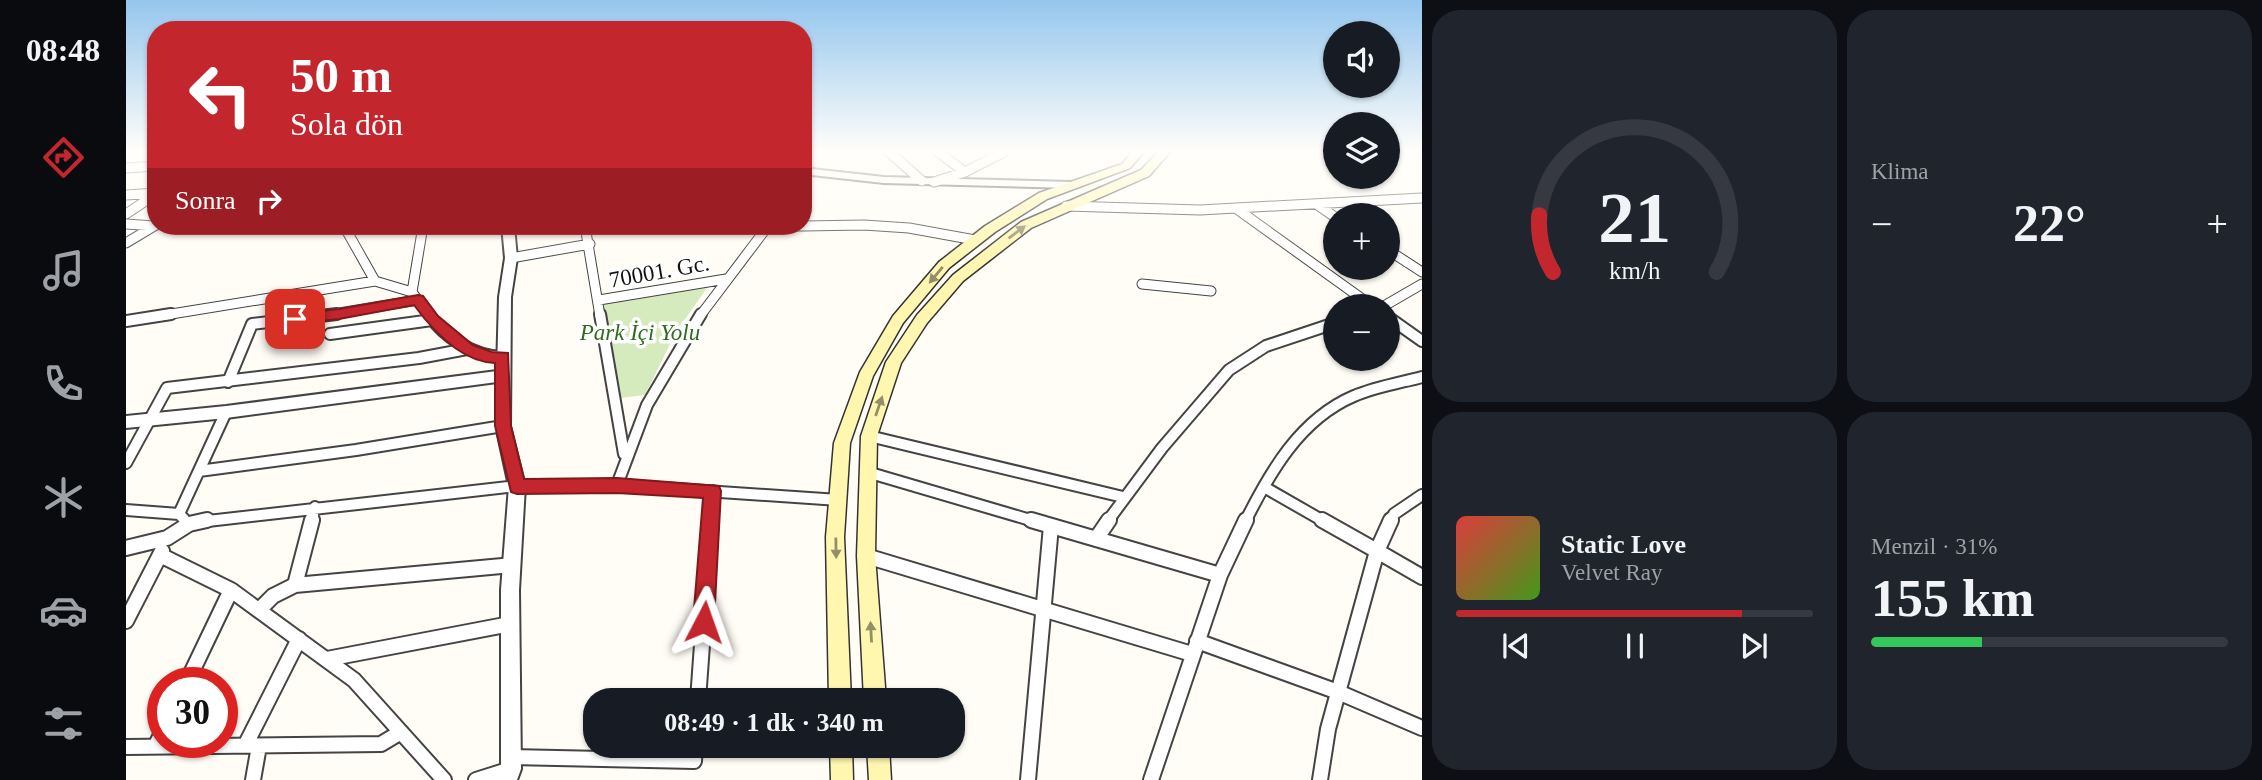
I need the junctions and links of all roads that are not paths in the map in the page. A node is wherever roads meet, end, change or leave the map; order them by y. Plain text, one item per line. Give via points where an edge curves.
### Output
1 (1066, 188) edge
2 (1108, 188) edge
3 (147, 194) edge
4 (126, 195) edge
5 (1422, 198) edge
6 (147, 199) edge
7 (1066, 206) junction
8 (1319, 206) junction
9 (1237, 209) junction
10 (1323, 209) edge
11 (126, 214) edge
12 (126, 224) edge
13 (147, 225) edge
14 (812, 226) edge
15 (147, 231) edge
16 (349, 235) edge
17 (422, 235) edge
18 (509, 235) edge
19 (588, 235) edge
20 (761, 235) edge
21 (975, 240) junction
22 (126, 243) edge
23 (590, 244) junction
24 (510, 258) junction
25 (1400, 258) edge
26 (1422, 272) edge
27 (726, 279) junction
28 (375, 281) junction
29 (1142, 284) dead end
30 (1422, 284) edge
31 (1211, 291) dead end
32 (1355, 294) edge
33 (415, 296) junction
34 (1400, 297) edge
35 (599, 300) junction
36 (432, 320) junction
37 (126, 321) edge
38 (1400, 325) edge
39 (1323, 327) edge
40 (330, 334) dead end
41 (1422, 341) edge
42 (467, 349) junction
43 (503, 357) junction
44 (502, 376) junction
45 (1422, 377) edge
46 (228, 382) junction
47 (226, 412) junction
48 (151, 421) junction
49 (126, 422) edge
50 (503, 426) junction
51 (869, 436) junction
52 (625, 456) junction
53 (126, 463) edge
54 (200, 471) junction
55 (867, 472) junction
56 (617, 485) junction
57 (517, 486) junction
58 (1264, 487) junction
59 (713, 491) junction
60 (1422, 495) edge
61 (1122, 497) junction
62 (839, 500) junction
63 (315, 507) junction
64 (126, 510) edge
65 (179, 514) junction
66 (189, 524) junction
67 (1051, 526) junction
68 (167, 538) junction
69 (1096, 539) junction
70 (126, 548) edge
71 (1377, 551) junction
72 (160, 555) junction
73 (866, 556) junction
74 (513, 565) junction
75 (1220, 575) junction
76 (1422, 577) edge
77 (295, 585) junction
78 (231, 590) junction
79 (1043, 609) junction
80 (259, 610) junction
81 (126, 621) edge
82 (510, 624) junction
83 (299, 639) junction
84 (1194, 648) junction
85 (327, 659) junction
86 (194, 667) edge
87 (699, 688) edge
88 (840, 688) edge
89 (874, 688) edge
90 (1338, 692) junction
91 (1422, 728) edge
92 (401, 732) junction
93 (147, 741) edge
94 (238, 744) edge
95 (253, 745) junction
96 (126, 747) edge
97 (694, 758) edge
98 (841, 758) edge
99 (879, 758) edge
100 (510, 769) edge
101 (253, 780) edge
102 (444, 780) edge
103 (476, 780) edge
104 (842, 780) edge
105 (880, 780) edge
106 (1028, 780) edge
107 (1151, 780) edge
108 (1320, 780) edge

1 - 21 main road via 1043,197
2 - 7 main road
3 - 4 street
5 - 8 street
6 - 11 street
7 - 9 street via 1126,211
51 -> 7 main road via 894,362 922,319 958,278 1026,225
8 - 9 street
8 - 10 street
9 - 32 street
12 - 13 street
14 - 21 street via 909,228
15 - 22 street
16 - 28 street
17 - 33 street
18 - 24 street
19 - 23 street
20 - 27 street
21 -> 62 main road via 944,265 898,320 865,376 842,443
23 - 24 street
23 - 35 street
24 - 43 street
25 - 26 street
27 - 35 street, 70001. Gc.
27 - 52 street via 673,358
28 - 33 street
28 - 37 street
29 - 31 street
30 - 34 street
33 - 36 street
33 - 46 street via 339,314 251,324
35 - 52 street
36 - 40 street
36 - 42 street
38 - 41 street
39 - 61 street via 1245,358 1213,386
42 - 43 street
42 - 46 street
43 - 44 street
44 - 47 street
44 - 50 street
45 - 58 street via 1346,399 1321,415 1276,463
46 - 48 street via 167,388
47 - 48 street
47 - 54 street
48 - 49 street
48 - 53 street
50 - 54 street
50 - 57 street
51 - 55 main road
51 - 61 street
52 - 56 street
54 - 65 street
55 - 67 street
55 - 73 main road
56 - 57 street
56 - 59 street
57 - 63 street
57 - 74 street
58 - 71 street
58 - 75 street
59 - 62 street
59 - 87 street
60 - 71 street via 1394,514
61 - 69 street
62 -> 88 main road via 835,537
63 - 66 street
63 - 77 street
64 - 65 street
65 - 66 street
66 - 68 street
67 - 69 street
67 - 79 street
68 - 70 street
68 - 72 street
69 - 75 street
71 - 76 street
71 - 90 street
72 - 78 street
72 - 81 street
73 - 79 street
89 -> 73 main road
74 - 77 street
74 - 82 street
75 - 84 street
77 - 80 street via 273,596
78 - 80 street
78 - 86 street
79 - 84 street
79 - 106 street
80 - 83 street
82 - 85 street
82 - 100 street
83 - 85 street
83 - 95 street
84 - 90 street
84 - 107 street
85 - 92 street
90 - 91 street
90 - 108 street
92 - 95 street via 381,744
92 - 102 street
93 - 96 street
94 - 95 street
95 - 101 street
97 - 100 street
98 - 104 main road
99 - 105 main road
100 - 103 street

